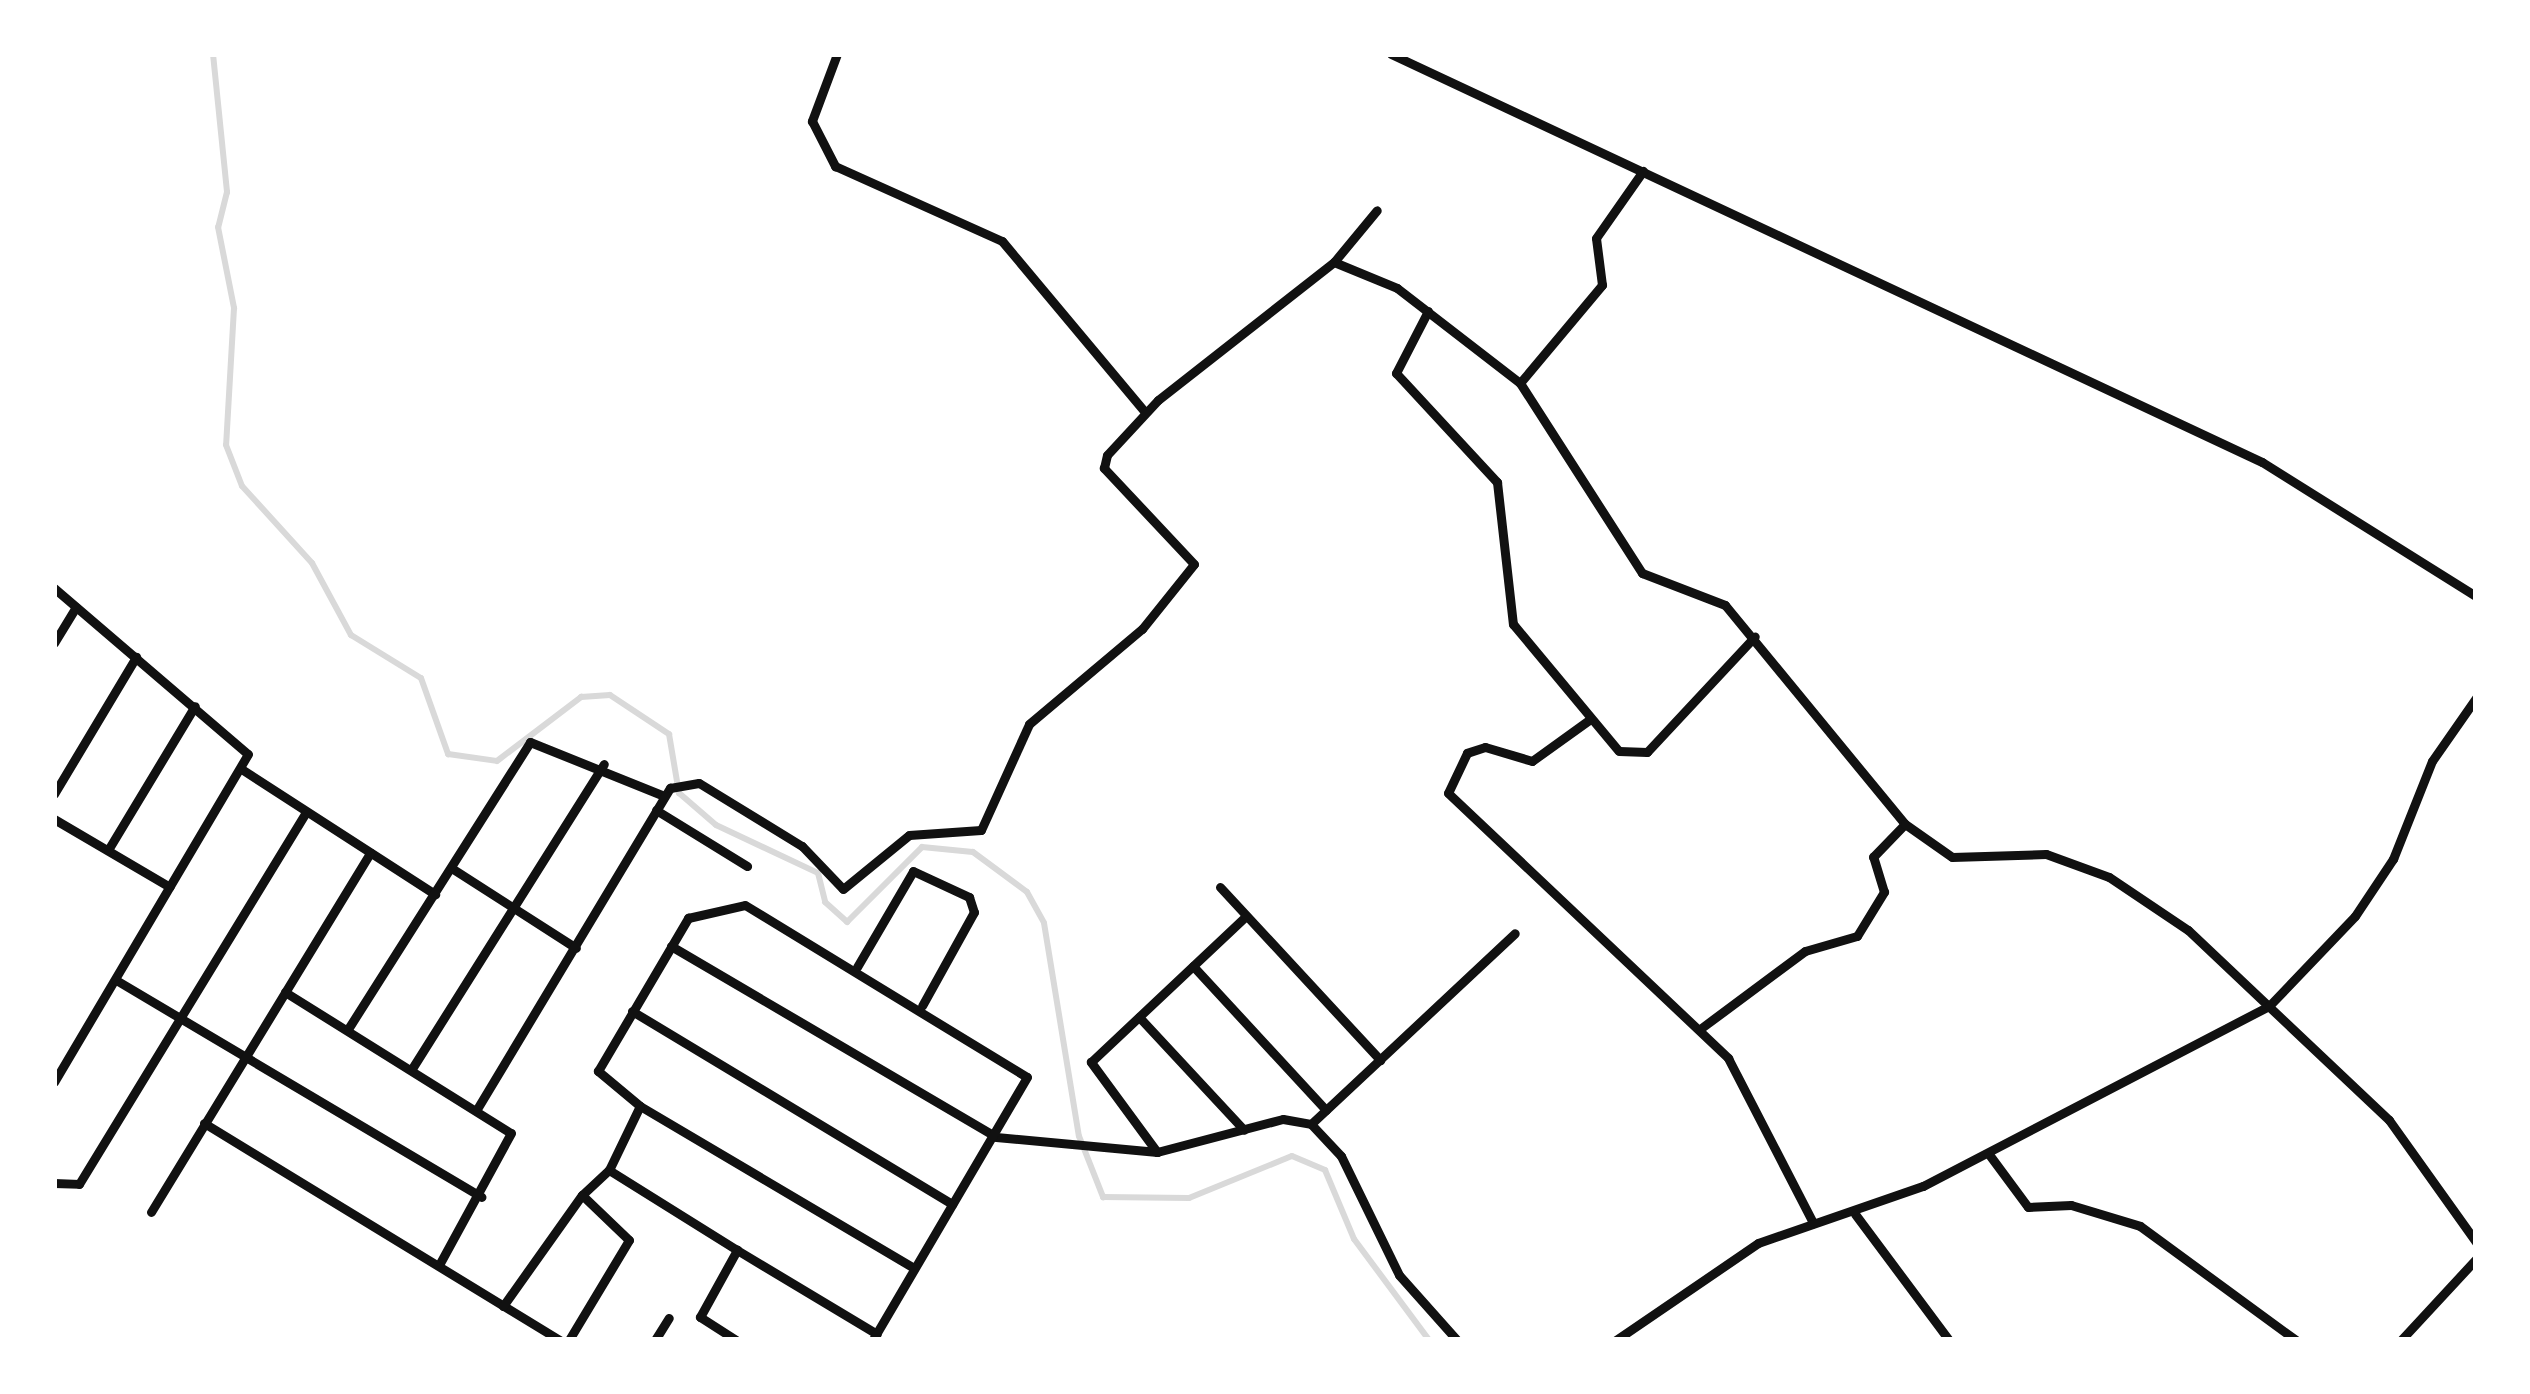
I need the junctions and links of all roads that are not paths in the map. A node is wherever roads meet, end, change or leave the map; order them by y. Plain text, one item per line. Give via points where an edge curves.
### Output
1 (837, 54) edge
2 (1391, 54) edge
3 (1643, 171) junction
4 (1377, 210) dead end
5 (1334, 262) junction
6 (1428, 311) junction
7 (1520, 382) junction
8 (1145, 412) junction
9 (54, 588) edge
10 (2476, 596) edge
11 (76, 607) junction
12 (1755, 636) junction
13 (54, 643) edge
14 (136, 656) junction
15 (2476, 698) edge
16 (195, 706) junction
17 (1589, 720) junction
18 (604, 764) junction
19 (243, 770) junction
20 (667, 792) junction
21 (54, 794) edge
22 (656, 810) junction
23 (306, 812) junction
24 (54, 819) edge
25 (1905, 824) junction
26 (108, 850) junction
27 (370, 853) junction
28 (747, 866) dead end
29 (452, 869) junction
30 (170, 886) junction
31 (1220, 887) dead end
32 (435, 894) junction
33 (515, 909) junction
34 (1246, 916) junction
35 (1515, 933) dead end
36 (671, 946) junction
37 (576, 948) junction
38 (1193, 966) junction
39 (857, 968) junction
40 (116, 980) junction
41 (285, 992) junction
42 (922, 1006) junction
43 (2269, 1006) junction
44 (632, 1011) junction
45 (1139, 1017) junction
46 (183, 1018) junction
47 (348, 1029) junction
48 (1700, 1029) junction
49 (246, 1054) junction
50 (1380, 1060) junction
51 (412, 1067) junction
52 (54, 1082) edge
53 (640, 1106) junction
54 (477, 1109) junction
55 (1327, 1110) junction
56 (204, 1123) junction
57 (1311, 1124) junction
58 (1244, 1130) junction
59 (996, 1137) junction
60 (1157, 1152) junction
61 (1988, 1153) junction
62 (609, 1170) junction
63 (54, 1184) edge
64 (582, 1195) junction
65 (481, 1197) junction
66 (952, 1204) junction
67 (151, 1212) dead end
68 (1855, 1214) junction
69 (1813, 1223) junction
70 (2476, 1242) edge
71 (737, 1250) junction
72 (2476, 1259) edge
73 (439, 1265) junction
74 (914, 1268) junction
75 (502, 1306) junction
76 (669, 1318) dead end
77 (875, 1337) edge
78 (564, 1340) edge
79 (655, 1340) edge
80 (736, 1340) edge
81 (1457, 1340) edge
82 (1616, 1340) edge
83 (1949, 1340) edge
84 (2296, 1340) edge
85 (2402, 1340) edge

1 - 8 street via 812,121 835,166 1001,242
2 - 3 street
3 - 7 street via 1596,238 1602,285
3 - 10 street via 2287,474
4 - 5 street
5 - 6 street
5 - 8 street
6 - 7 street
6 - 17 street via 1393,366 1505,498 1514,624
7 - 12 street via 1642,573 1725,605
8 - 20 street via 1104,468 1188,549 1189,577 1029,724 981,830 909,835 843,889 787,835 686,783
9 - 11 street
11 - 13 street
11 - 14 street
12 - 17 street via 1647,752 1618,751
12 - 25 street
14 - 16 street
14 - 21 street
15 - 43 street via 2432,760 2355,916
16 - 19 street via 248,752
16 - 26 street
17 - 48 street via 1532,761 1485,747 1467,753 1448,793
18 - 20 street
18 - 29 street via 530,742
18 - 33 street
19 - 23 street
19 - 30 street
20 - 22 street
22 - 28 street
22 - 37 street
23 - 27 street
23 - 46 street
24 - 26 street
25 - 43 street via 1952,857 2046,854 2109,877
25 - 48 street via 1873,857 1883,892 1857,935 1805,950
26 - 30 street
27 - 32 street
27 - 41 street
29 - 32 street
29 - 33 street
30 - 40 street
31 - 34 street
32 - 47 street
33 - 37 street
33 - 51 street
34 - 38 street
34 - 50 street
35 - 50 street
36 - 39 street via 694,911 745,905
36 - 44 street
36 - 59 street
37 - 54 street
38 - 45 street
38 - 55 street
39 - 42 street
39 - 42 street via 914,871 969,897 974,912
40 - 46 street
40 - 52 street
41 - 47 street
41 - 49 street
42 - 59 street via 1022,1068 1025,1088
43 - 61 street
43 - 70 street via 2389,1120
44 - 53 street via 598,1071
44 - 66 street
45 - 58 street
45 - 60 street via 1089,1071
46 - 49 street
46 - 63 street via 79,1184
47 - 51 street
48 - 69 street via 1760,1105
49 - 56 street
49 - 65 street
50 - 55 street
51 - 54 street
53 - 62 street
53 - 74 street
54 - 65 street via 511,1133
55 - 57 street
56 - 67 street
56 - 73 street
57 - 58 street
57 - 81 street via 1341,1156 1390,1262
58 - 60 street
59 - 60 street
59 - 66 street
61 - 68 street
61 - 84 street via 2028,1207 2071,1205 2140,1226
62 - 64 street
62 - 71 street
64 - 75 street
64 - 78 street via 628,1240
65 - 73 street
66 - 74 street
68 - 69 street
68 - 83 street
69 - 82 street via 1758,1243
71 - 77 street
71 - 80 street via 700,1317
72 - 85 street
73 - 75 street
74 - 77 street
75 - 78 street
76 - 79 street

